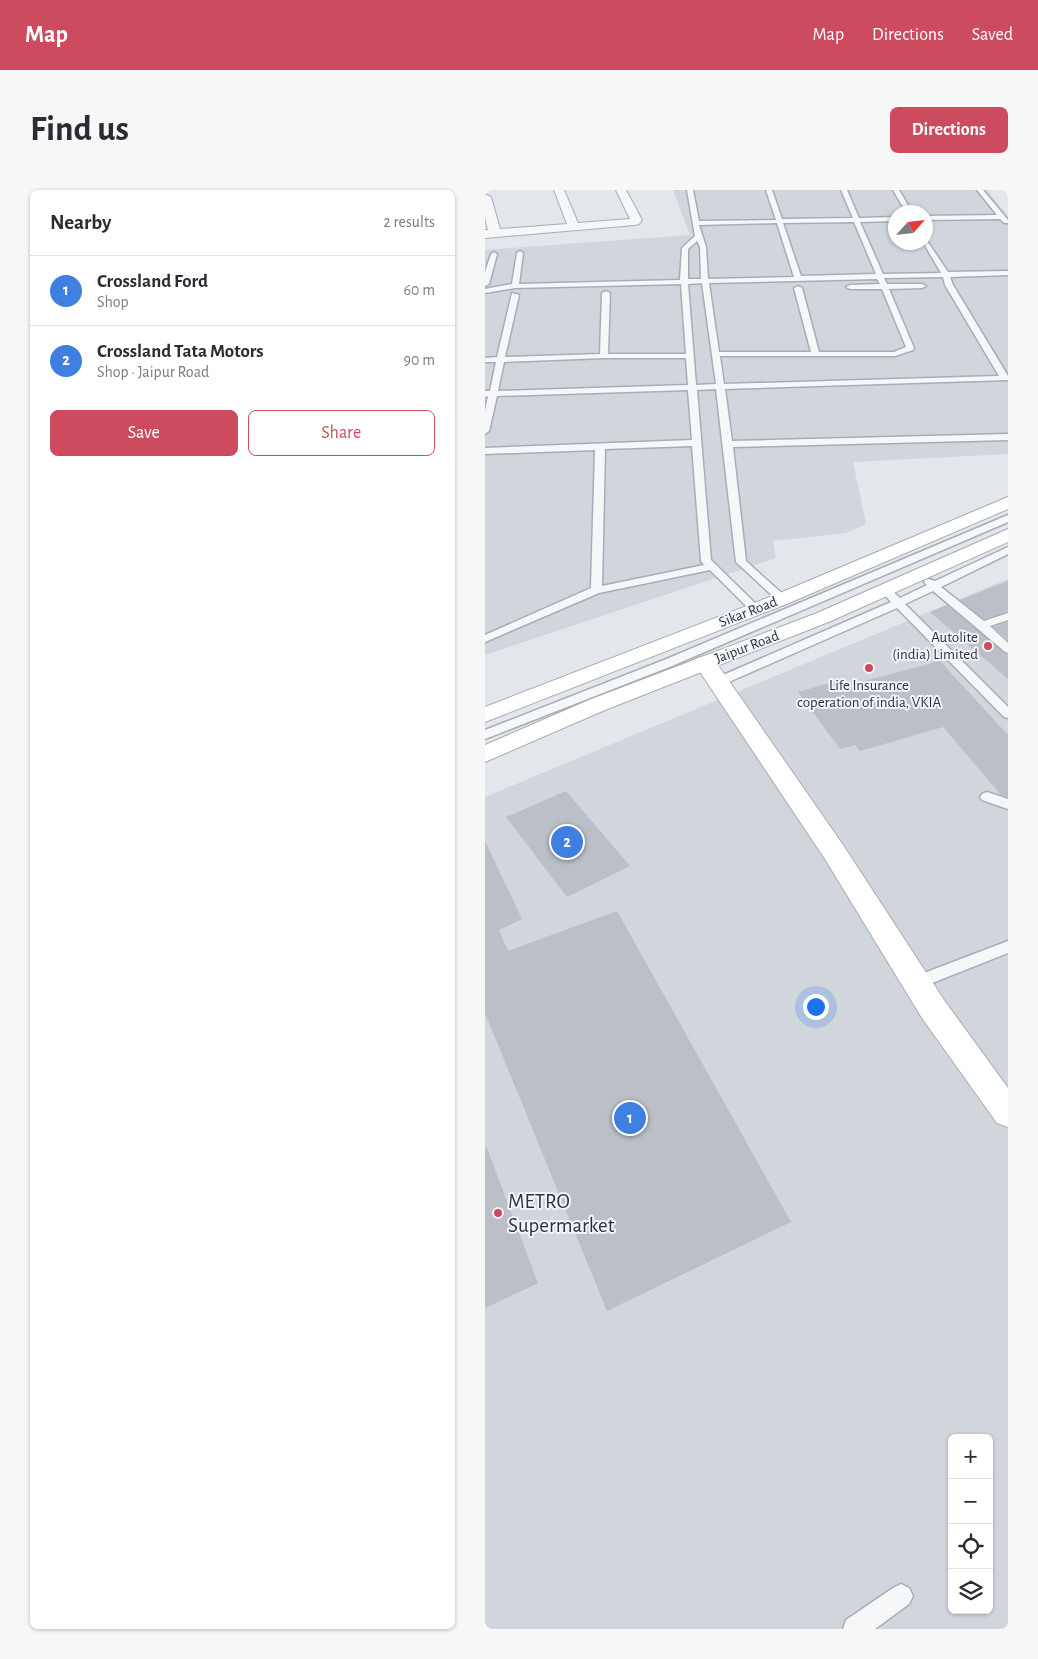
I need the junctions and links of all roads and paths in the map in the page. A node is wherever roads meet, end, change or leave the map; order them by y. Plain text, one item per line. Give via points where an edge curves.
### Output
1 (563, 190) edge
2 (621, 190) edge
3 (691, 190) edge
4 (769, 190) edge
5 (844, 190) edge
6 (895, 190) edge
7 (984, 193) edge
8 (485, 197) edge
9 (905, 205) edge
10 (1001, 217) junction
11 (933, 218) edge
12 (888, 219) edge
13 (856, 220) junction
14 (779, 221) junction
15 (696, 223) junction
16 (1008, 225) edge
17 (573, 227) junction
18 (490, 233) edge
19 (698, 236) junction
20 (931, 250) edge
21 (519, 253) dead end
22 (493, 254) dead end
23 (1008, 273) edge
24 (946, 275) junction
25 (879, 276) junction
26 (798, 278) junction
27 (485, 284) edge
28 (959, 284) dead end
29 (931, 285) dead end
30 (940, 285) dead end
31 (949, 285) junction
32 (515, 286) junction
33 (709, 286) junction
34 (681, 287) junction
35 (885, 287) junction
36 (808, 288) dead end
37 (837, 288) dead end
38 (485, 292) edge
39 (616, 292) dead end
40 (597, 293) dead end
41 (607, 293) junction
42 (815, 353) junction
43 (716, 354) junction
44 (604, 356) junction
45 (690, 356) junction
46 (485, 360) edge
47 (500, 360) junction
48 (1006, 378) edge
49 (693, 388) junction
50 (721, 388) junction
51 (489, 394) edge
52 (485, 431) edge
53 (1008, 437) edge
54 (696, 443) junction
55 (727, 444) junction
56 (601, 447) junction
57 (485, 451) edge
58 (1008, 502) edge
59 (1008, 518) edge
60 (1008, 535) edge
61 (1008, 550) edge
62 (711, 567) junction
63 (928, 581) junction
64 (595, 590) junction
65 (893, 597) junction
66 (783, 599) junction
67 (755, 609) junction
68 (1008, 616) edge
69 (982, 624) junction
70 (485, 639) edge
71 (1008, 649) edge
72 (712, 673) junction
73 (1008, 714) edge
74 (485, 716) edge
75 (485, 735) edge
76 (485, 754) edge
77 (987, 797) dead end
78 (1008, 804) edge
79 (1008, 947) edge
80 (917, 983) junction
81 (1008, 1112) edge
82 (901, 1596) dead end
83 (855, 1629) edge

1 - 17 street
2 - 17 street via 635,222
3 - 15 lane
4 - 14 lane
5 - 13 lane
6 - 9 lane
7 - 10 lane
8 - 18 street
10 - 11 lane
10 - 16 lane
12 - 13 lane
13 - 14 lane
13 - 25 lane
14 - 15 lane
14 - 26 lane
15 - 19 lane
17 - 18 street
19 - 33 lane via 703,247
19 - 34 lane via 685,248
20 - 24 lane
21 - 32 lane
22 - 27 lane
23 - 24 lane
24 - 25 lane
24 - 31 lane
25 - 26 lane
25 - 35 lane
26 - 33 lane
28 - 31 lane
29 - 35 lane
30 - 31 lane
31 - 48 lane
32 - 34 lane
32 - 38 lane
33 - 34 lane
33 - 43 lane
34 - 45 lane
35 - 37 lane
35 - 42 lane via 909,348 895,354
36 - 42 lane via 794,288
38 - 47 lane via 519,295
39 - 41 lane
40 - 41 lane
41 - 44 lane
42 - 43 lane
43 - 50 lane
44 - 45 lane
44 - 47 lane
45 - 49 lane
46 - 47 lane
47 - 51 lane
48 - 50 lane
49 - 50 lane
49 - 51 lane
49 - 54 lane
50 - 55 lane
51 - 52 lane
53 - 55 lane
54 - 56 lane
54 - 62 lane via 706,561
55 - 66 lane via 741,562
56 - 57 lane
56 - 64 lane
58 - 66 main road, Sikar Road
59 - 75 lane via 668,663
60 - 63 main road, Jaipur Road
61 - 63 lane
62 - 64 lane
62 - 67 lane
63 - 65 main road, Jaipur Road
63 - 69 lane
64 - 70 lane
65 - 72 main road, Jaipur Road
65 - 73 lane
66 - 67 main road, Sikar Road
67 - 74 main road, Sikar Road
68 - 69 lane
69 - 71 lane
72 - 76 main road, Jaipur Road via 597,705
72 - 80 main road via 834,852
77 - 78 lane
79 - 80 lane
80 - 81 main road
82 - 83 lane

